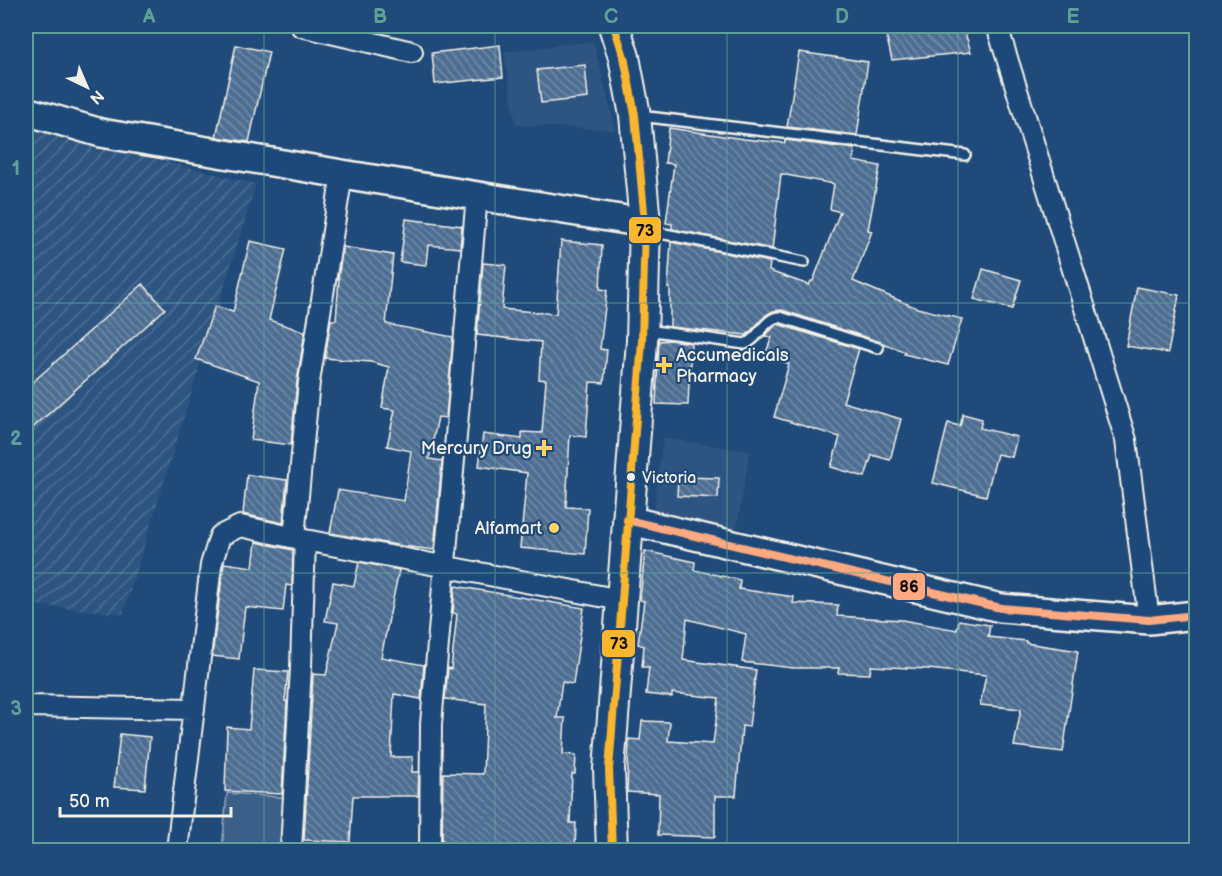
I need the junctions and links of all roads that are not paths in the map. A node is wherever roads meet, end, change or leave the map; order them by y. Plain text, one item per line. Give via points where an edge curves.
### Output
1 (301, 26) edge
2 (614, 26) edge
3 (997, 26) edge
4 (412, 52) dead end
5 (26, 111) edge
6 (635, 115) junction
7 (965, 155) dead end
8 (342, 174) junction
9 (477, 195) junction
10 (645, 227) junction
11 (804, 262) dead end
12 (642, 330) junction
13 (878, 348) dead end
14 (627, 520) junction
15 (299, 538) junction
16 (444, 567) junction
17 (621, 600) junction
18 (1197, 615) edge
19 (1149, 620) junction
20 (26, 706) edge
21 (194, 709) junction
22 (177, 850) edge
23 (291, 850) edge
24 (430, 850) edge
25 (612, 850) edge

1 - 4 street
2 - 6 main road
3 - 19 street via 1126,440
5 - 8 street via 101,133
6 - 7 lane
6 - 10 main road
8 - 9 street
8 - 15 street via 309,382
9 - 10 street
9 - 16 street
10 - 11 lane
10 - 12 main road
12 - 13 lane via 745,344 756,338 772,318 780,317
12 - 14 main road
14 - 17 main road
14 - 19 street via 1001,608
15 - 16 street
15 - 21 street via 240,526 220,536 211,565
15 - 23 street via 301,667
16 - 17 street
16 - 24 street via 431,724
17 - 25 main road via 609,769
18 - 19 street
20 - 21 street
21 - 22 street

